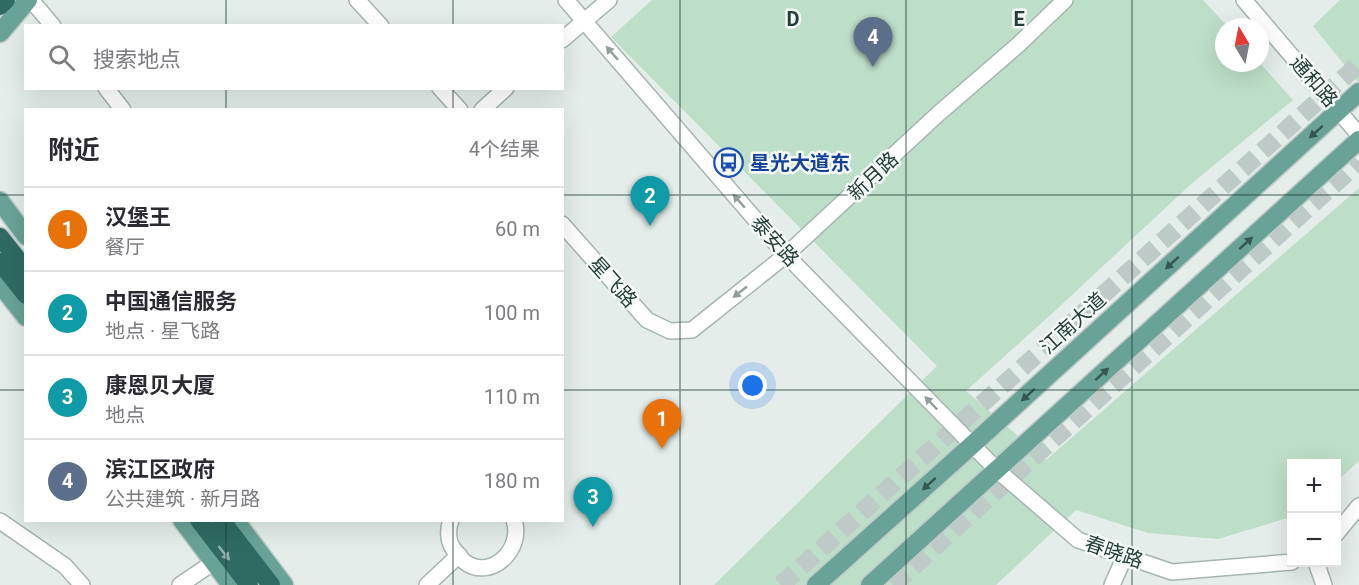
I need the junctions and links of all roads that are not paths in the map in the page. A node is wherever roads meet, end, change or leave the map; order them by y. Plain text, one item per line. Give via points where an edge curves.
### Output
1 (6, 0) edge
2 (30, 0) edge
3 (357, 0) edge
4 (566, 0) edge
5 (609, 0) edge
6 (1065, 0) edge
7 (1244, 0) edge
8 (0, 6) edge
9 (585, 21) junction
10 (51, 24) edge
11 (379, 24) edge
12 (0, 33) edge
13 (564, 38) edge
14 (108, 90) edge
15 (443, 90) edge
16 (504, 90) edge
17 (1359, 92) edge
18 (121, 108) edge
19 (458, 108) edge
20 (484, 108) edge
21 (1339, 110) junction
22 (1359, 138) edge
23 (0, 201) edge
24 (564, 226) edge
25 (24, 233) edge
26 (0, 237) edge
27 (786, 255) junction
28 (0, 262) edge
29 (24, 267) edge
30 (0, 284) edge
31 (24, 292) edge
32 (24, 314) edge
33 (670, 332) joint
34 (972, 445) junction
35 (997, 470) junction
36 (1359, 506) edge
37 (0, 521) edge
38 (184, 522) edge
39 (201, 522) edge
40 (222, 522) edge
41 (237, 522) edge
42 (451, 522) edge
43 (514, 522) edge
44 (1341, 528) edge
45 (459, 555) junction
46 (1125, 556) junction
47 (214, 562) junction
48 (1287, 562) edge
49 (1318, 567) edge
50 (82, 585) edge
51 (180, 585) edge
52 (231, 585) edge
53 (249, 585) edge
54 (271, 585) edge
55 (284, 585) edge
56 (427, 585) edge
57 (816, 585) edge
58 (870, 585) edge
59 (1112, 585) edge
60 (1324, 585) edge

1 - 8 highway
2 - 10 street
2 - 12 main road
3 - 11 street
4 - 9 street, 泰安路
5 - 9 street
6 - 27 street, 新月路
7 - 21 street, 通和路
9 - 13 street
27 -> 9 street, 泰安路
14 - 18 street
15 - 19 street
16 - 20 street
17 - 21 main road, 江南大道
21 - 22 street, 通和路
21 -> 34 main road, 江南大道
35 -> 22 main road
23 - 25 main road
24 - 33 street, 星飞路 via 647,320
26 - 29 highway
27 -> 33 street, 新月路 via 692,330
34 -> 27 street, 泰安路
28 - 31 highway
30 - 32 main road
34 - 35 street, 泰安路
34 -> 57 main road, 江南大道
35 - 46 street, 春晓路 via 1078,540
35 - 58 main road
36 - 44 street
37 - 50 street via 65,566
38 - 47 main road
39 -> 53 highway
40 - 54 highway
41 - 55 main road
42 - 45 street via 448,536
43 - 45 street via 516,539 512,550 496,564 476,566
45 - 56 street
46 - 48 street, 春晓路 via 1173,572
46 - 59 street
47 - 51 street
47 - 52 main road
49 - 60 street

